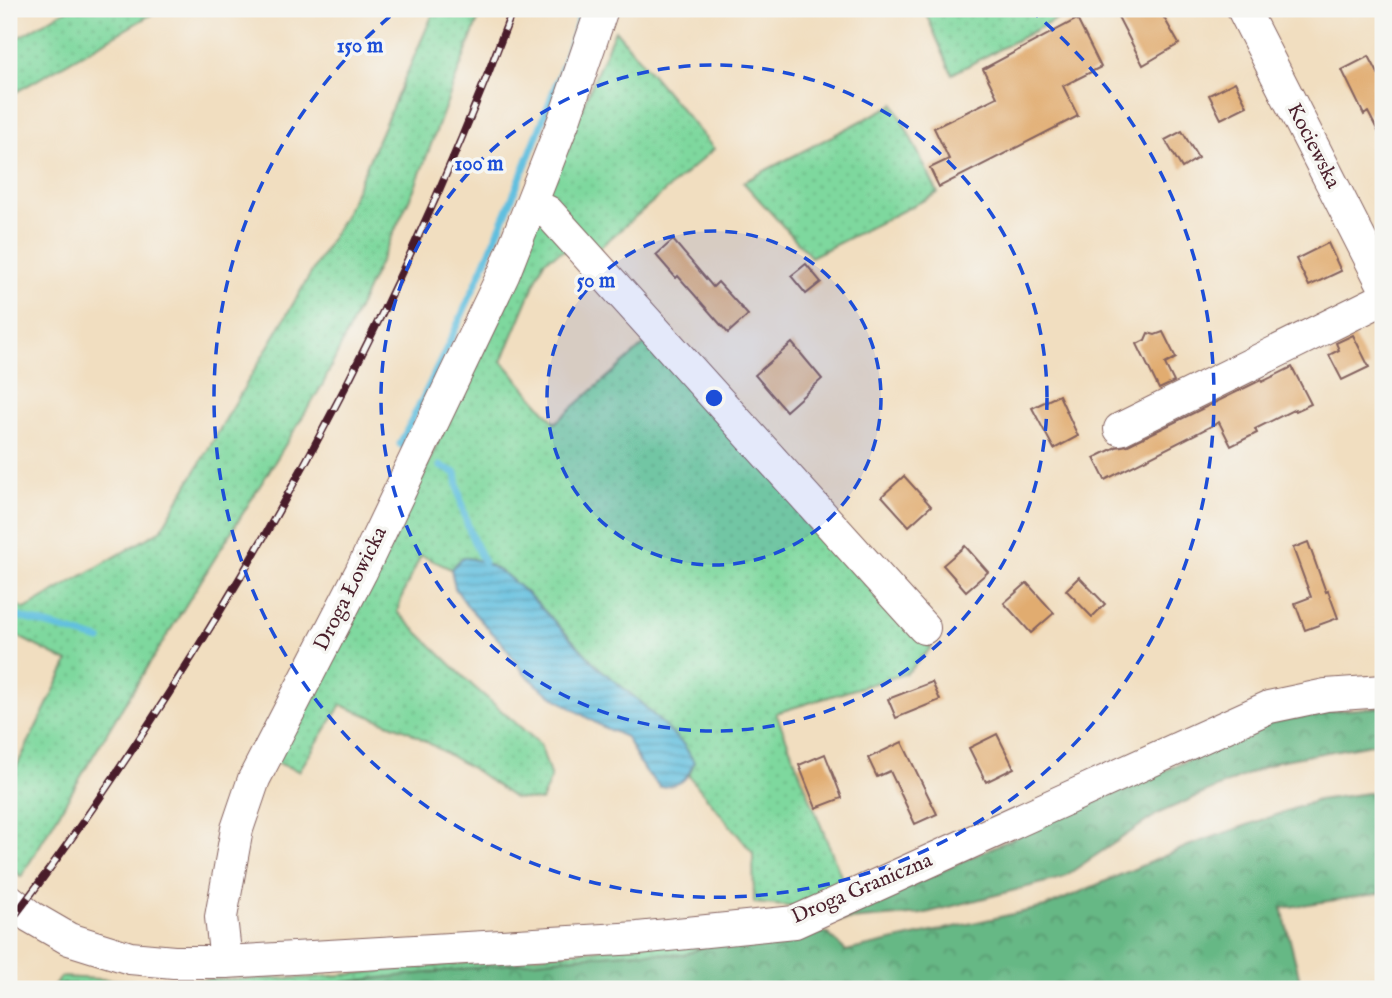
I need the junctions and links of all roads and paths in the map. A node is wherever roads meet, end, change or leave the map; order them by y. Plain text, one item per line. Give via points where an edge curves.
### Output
1 (602, 9) edge
2 (1243, 9) edge
3 (531, 204) junction
4 (1383, 284) edge
5 (1383, 299) edge
6 (1120, 429) dead end
7 (924, 628) dead end
8 (1383, 691) edge
9 (9, 900) edge
10 (226, 962) junction

1 - 3 street, Droga Łowicka
2 - 4 street, Kociewska
3 - 7 street via 548,212
3 - 10 street, Droga Łowicka via 504,273 361,572 254,779 237,829 221,917
5 - 6 street
8 - 10 street, Droga Graniczna via 1326,695 1269,707 795,922 638,938
9 - 10 street via 69,939 130,958

